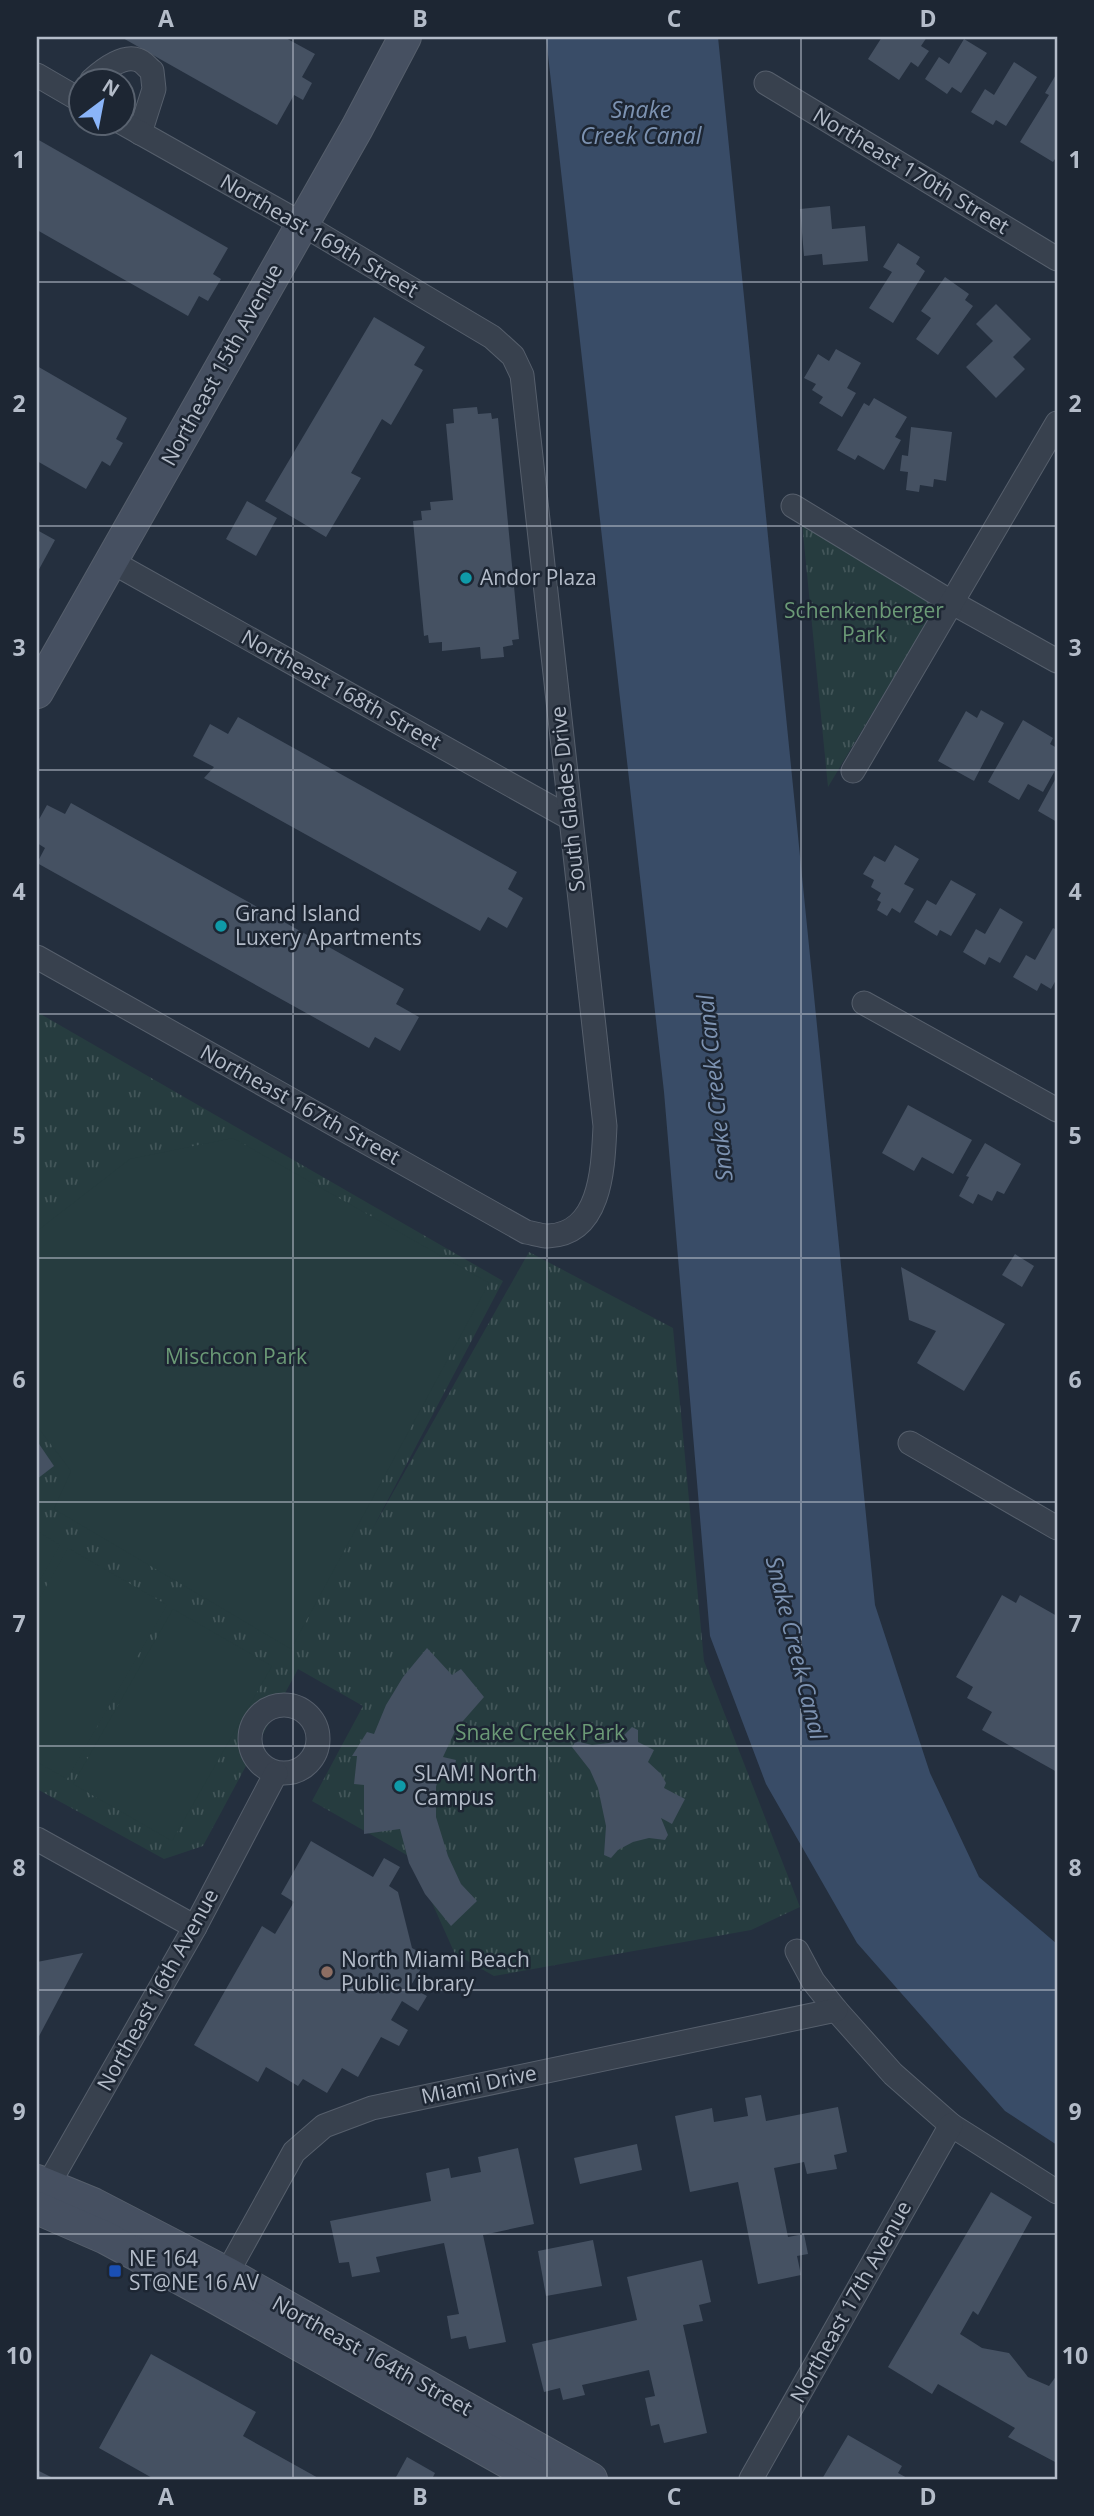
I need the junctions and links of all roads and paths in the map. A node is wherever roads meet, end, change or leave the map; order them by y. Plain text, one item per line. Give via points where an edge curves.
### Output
1 (405, 37) edge
2 (112, 66) edge
3 (37, 75) edge
4 (766, 83) dead end
5 (66, 90) edge
6 (136, 118) edge
7 (136, 131) edge
8 (302, 224) junction
9 (1057, 259) edge
10 (513, 356) joint
11 (1057, 423) edge
12 (793, 506) dead end
13 (112, 562) junction
14 (951, 602) junction
15 (1057, 661) edge
16 (37, 692) edge
17 (853, 771) dead end
18 (570, 818) junction
19 (37, 957) edge
20 (864, 1003) dead end
21 (1057, 1110) edge
22 (568, 1232) joint
23 (910, 1443) dead end
24 (1057, 1528) edge
25 (276, 1773) dead end
26 (37, 1839) edge
27 (195, 1927) junction
28 (797, 1951) dead end
29 (836, 2010) junction
30 (951, 2125) junction
31 (1057, 2192) edge
32 (40, 2195) edge
33 (220, 2285) junction
34 (538, 2479) edge
35 (592, 2479) edge
36 (751, 2479) edge

1 - 8 street, Northeast 15th Avenue
2 - 6 street via 138,59 152,71 154,89
3 - 5 street
4 - 9 street, Northeast 170th Street
7 - 8 street, Northeast 169th Street
8 - 10 street, Northeast 169th Street via 492,337
8 - 13 street, Northeast 15th Avenue
10 - 18 street, South Glades Drive via 522,374
11 - 14 street
12 - 14 street
13 - 16 street, Northeast 15th Avenue
13 - 18 street, Northeast 168th Street
14 - 15 street
14 - 17 street
18 - 22 street, South Glades Drive via 605,1126 597,1194 581,1223
19 - 22 street, Northeast 167th Street via 526,1232 547,1236
20 - 21 street
23 - 24 street
25 - 27 street, Northeast 16th Avenue
26 - 27 street
27 - 32 street, Northeast 16th Avenue
28 - 29 street
29 - 30 street via 893,2074
29 - 33 street, Miami Drive via 386,2105 324,2126 295,2152
30 - 31 street
30 - 36 street, Northeast 17th Avenue
32 - 33 street, Northeast 164th Street via 106,2238
33 - 34 street, Northeast 164th Street
33 - 35 street, Northeast 164th Street

